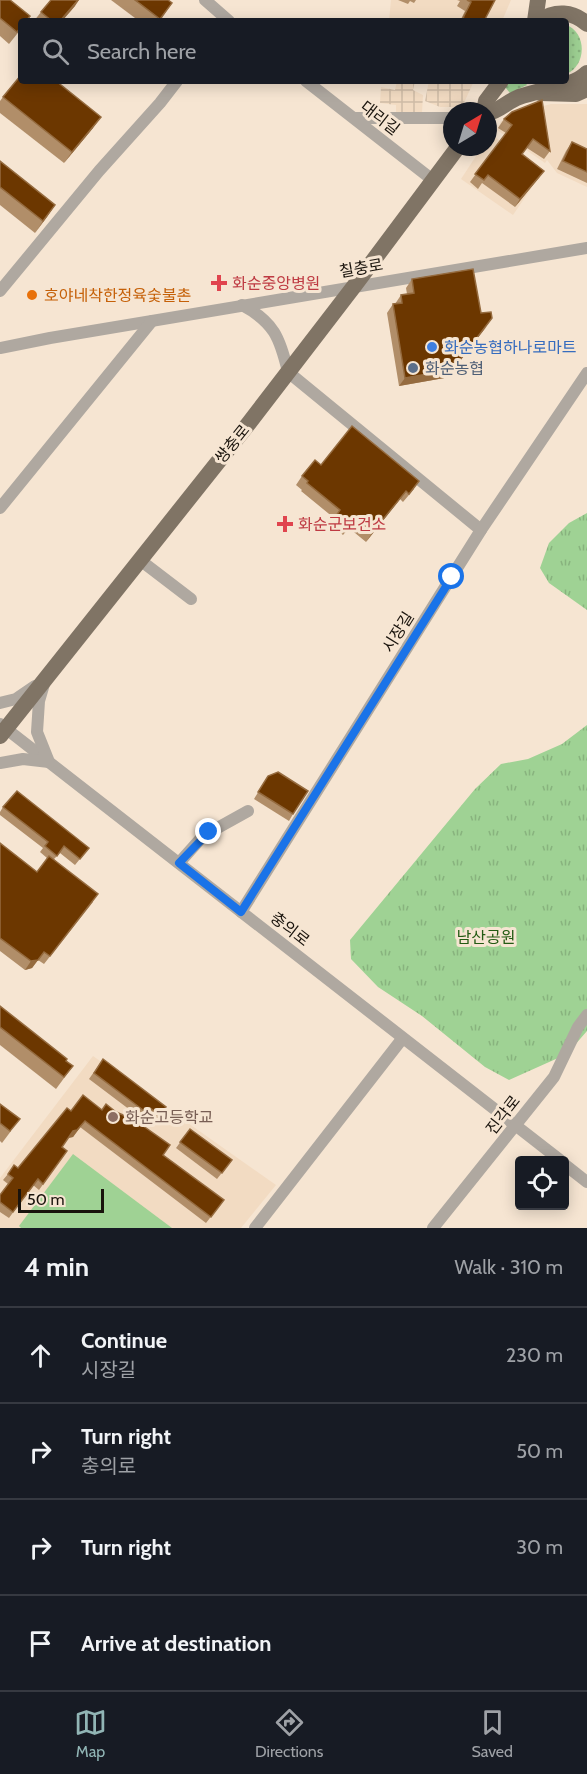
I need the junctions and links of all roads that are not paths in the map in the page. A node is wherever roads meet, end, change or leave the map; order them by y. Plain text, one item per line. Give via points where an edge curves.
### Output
1 (205, 0) edge
2 (538, 0) edge
3 (574, 0) edge
4 (225, 18) edge
5 (539, 18) edge
6 (544, 18) edge
7 (587, 24) edge
8 (569, 81) edge
9 (175, 84) edge
10 (310, 84) edge
11 (499, 84) edge
12 (586, 84) edge
13 (552, 85) edge
14 (486, 102) edge
15 (497, 110) edge
16 (355, 118) junction
17 (443, 118) edge
18 (452, 156) edge
19 (434, 181) junction
20 (587, 248) edge
21 (2, 284) edge
22 (355, 285) junction
23 (242, 305) junction
24 (152, 321) junction
25 (0, 348) edge
26 (288, 372) junction
27 (587, 373) edge
28 (0, 508) edge
29 (481, 531) junction
30 (140, 560) junction
31 (191, 599) dead end
32 (45, 678) junction
33 (0, 702) edge
34 (2, 730) edge
35 (49, 762) junction
36 (0, 763) edge
37 (248, 811) dead end
38 (179, 863) junction
39 (241, 912) junction
40 (587, 1015) edge
41 (402, 1039) junction
42 (516, 1126) junction
43 (554, 1156) edge
44 (569, 1168) edge
45 (587, 1182) edge
46 (255, 1228) edge
47 (433, 1228) edge

1 - 4 street
2 - 5 main road
3 - 7 main road
6 - 7 main road via 568,14
8 - 12 main road via 580,79
9 - 21 street
10 - 16 street, 대리길
11 - 14 main road
12 - 13 main road via 576,94
13 - 15 main road
16 - 17 street
16 - 19 street, 대리길
18 - 19 main road, 쌍충로
19 - 22 main road, 쌍충로
20 - 22 street, 칠충로
22 - 23 street, 칠충로
22 - 26 main road, 쌍충로
23 - 24 street, 칠충로
23 - 26 street via 272,327
24 - 25 street, 칠충로
24 - 28 street
26 - 29 street
26 - 30 main road, 쌍충로
27 - 29 street, 시장길
29 - 39 street, 시장길
30 - 31 street
30 - 32 main road, 쌍충로
32 - 33 street via 16,699
32 - 34 main road, 쌍충로
32 - 35 street via 37,732
34 - 35 street, 충의로
35 - 36 street via 23,759
35 - 38 street, 충의로
37 - 38 street via 203,836
38 - 39 street, 충의로
39 - 41 street, 충의로
40 - 42 street, 진각로 via 554,1077
41 - 42 street, 충의로
41 - 46 street
42 - 43 street, 충의로
42 - 47 street, 진각로
44 - 45 street

